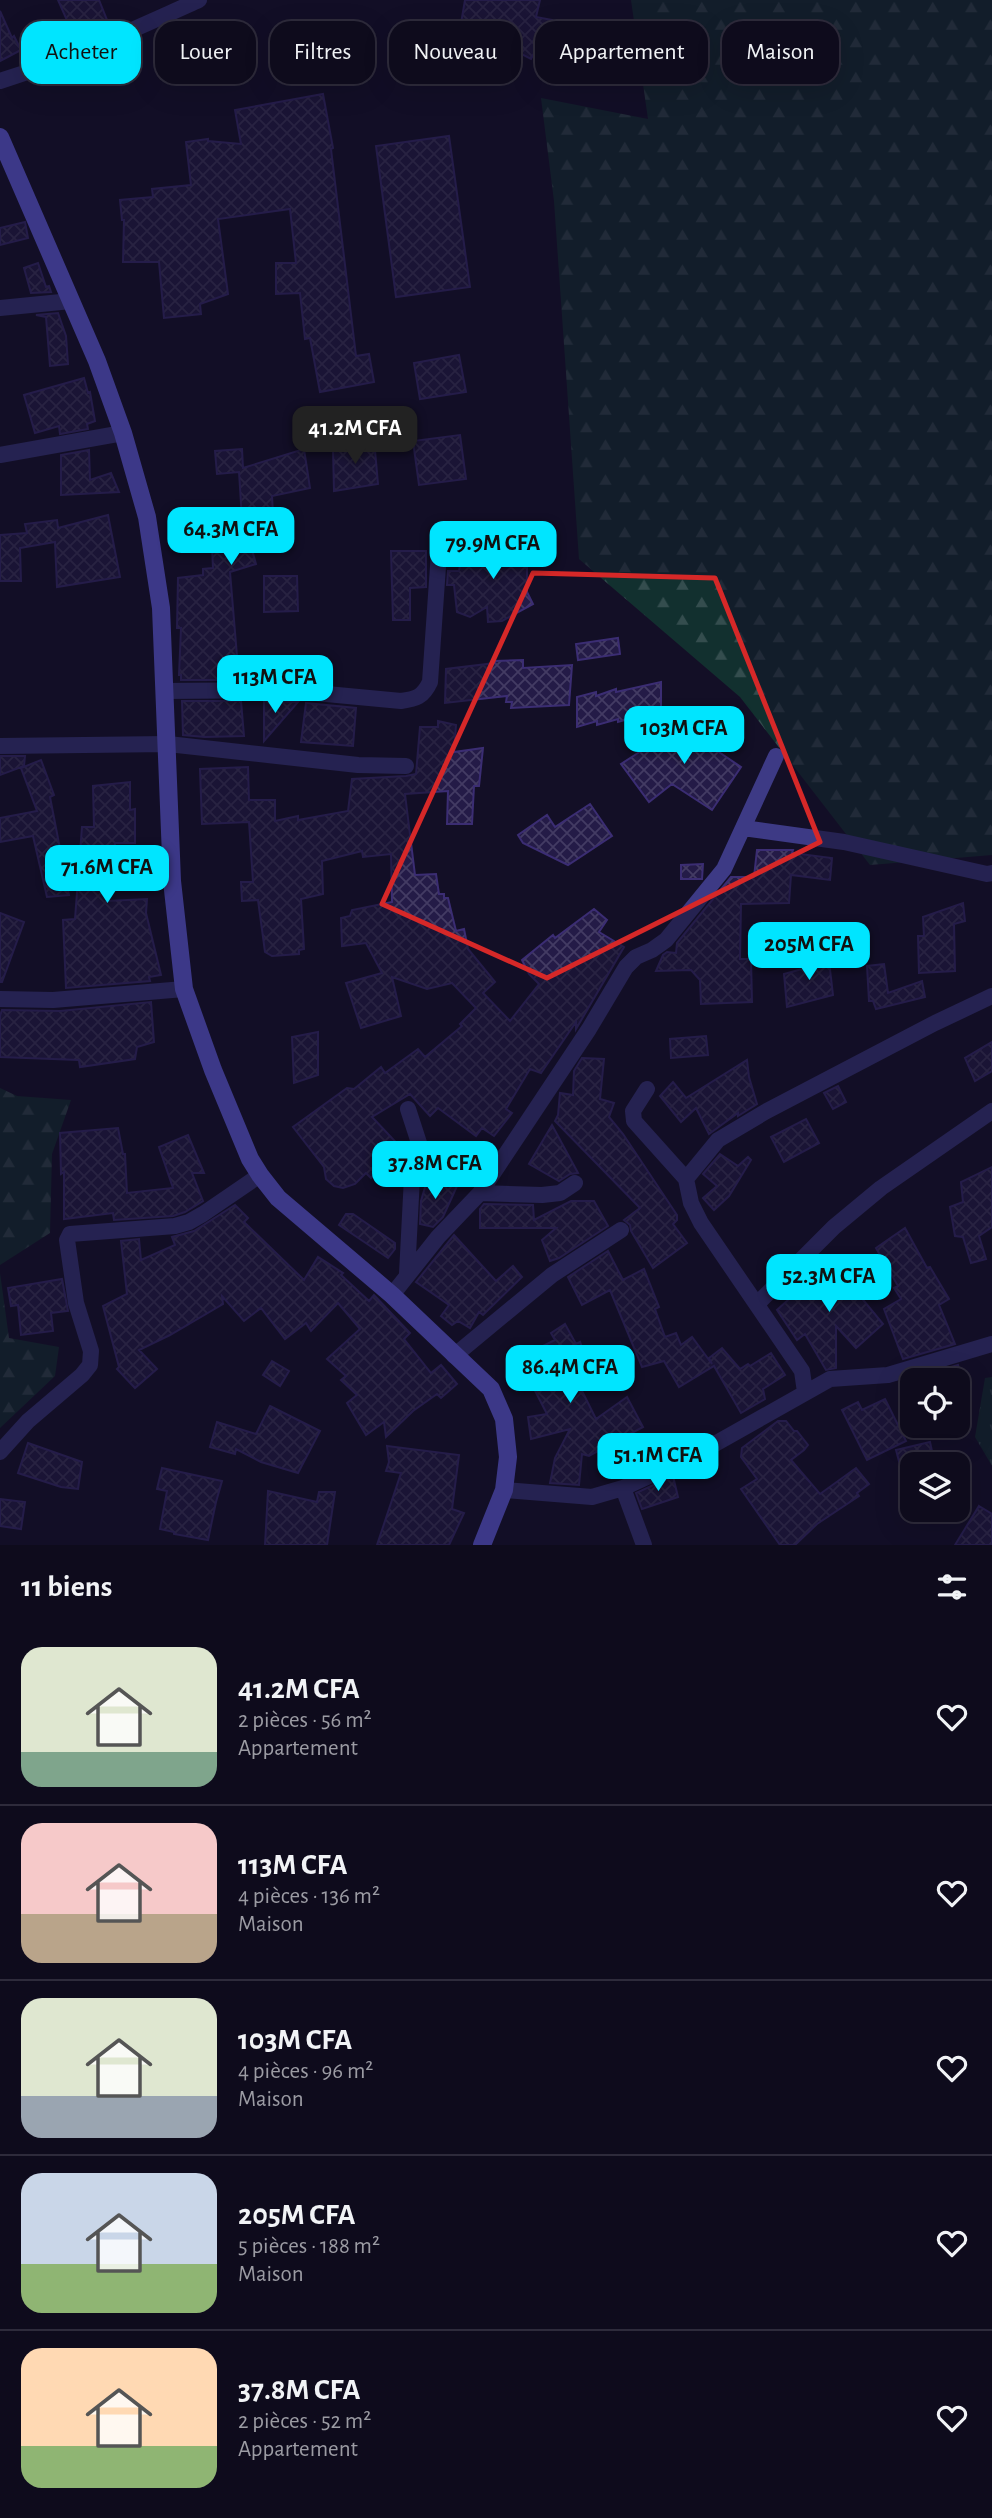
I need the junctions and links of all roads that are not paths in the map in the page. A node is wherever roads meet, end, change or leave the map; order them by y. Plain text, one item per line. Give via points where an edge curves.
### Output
1 (200, 0) edge
2 (0, 81) edge
3 (0, 137) edge
4 (71, 301) junction
5 (0, 308) edge
6 (124, 433) junction
7 (0, 455) edge
8 (439, 552) dead end
9 (164, 691) junction
10 (168, 744) junction
11 (0, 746) edge
12 (776, 756) dead end
13 (406, 766) dead end
14 (743, 828) junction
15 (992, 873) edge
16 (184, 989) junction
17 (992, 996) edge
18 (0, 999) edge
19 (647, 1089) dead end
20 (408, 1109) dead end
21 (992, 1111) edge
22 (260, 1175) junction
23 (686, 1179) junction
24 (575, 1183) dead end
25 (481, 1193) junction
26 (621, 1230) dead end
27 (407, 1274) junction
28 (392, 1295) junction
29 (758, 1303) junction
30 (992, 1344) edge
31 (454, 1356) junction
32 (805, 1392) junction
33 (0, 1452) edge
34 (623, 1488) junction
35 (504, 1490) junction
36 (482, 1545) edge
37 (644, 1545) edge

1 - 2 street
3 - 4 main road
4 - 5 street
4 - 6 main road
6 - 7 street
6 - 9 main road via 147,517 161,608
8 - 9 street via 430,682 416,699 284,690
9 - 10 main road
10 - 11 street
10 - 13 street
10 - 16 main road via 172,881
12 - 14 street
14 - 15 street via 844,842
14 - 25 street via 724,869 666,940 626,967
16 - 18 street via 53,1000
16 - 22 main road via 213,1070
17 - 23 street via 718,1140
19 - 23 street via 633,1111 634,1121
20 - 27 street via 420,1146 412,1177
21 - 29 street via 872,1195
22 - 28 main road via 278,1198
22 - 33 street via 189,1222 70,1234 67,1240 76,1303 91,1351 90,1365
23 - 29 street via 701,1223
24 - 25 street via 560,1193 542,1195
25 - 27 street
26 - 31 street via 552,1275
27 - 28 street
28 - 31 main road
29 - 32 street via 802,1371
30 - 32 street via 888,1376 830,1379
31 - 35 main road via 491,1390 504,1419 508,1457
32 - 34 street via 697,1454
34 - 35 street via 592,1497
34 - 37 street
35 - 36 main road

